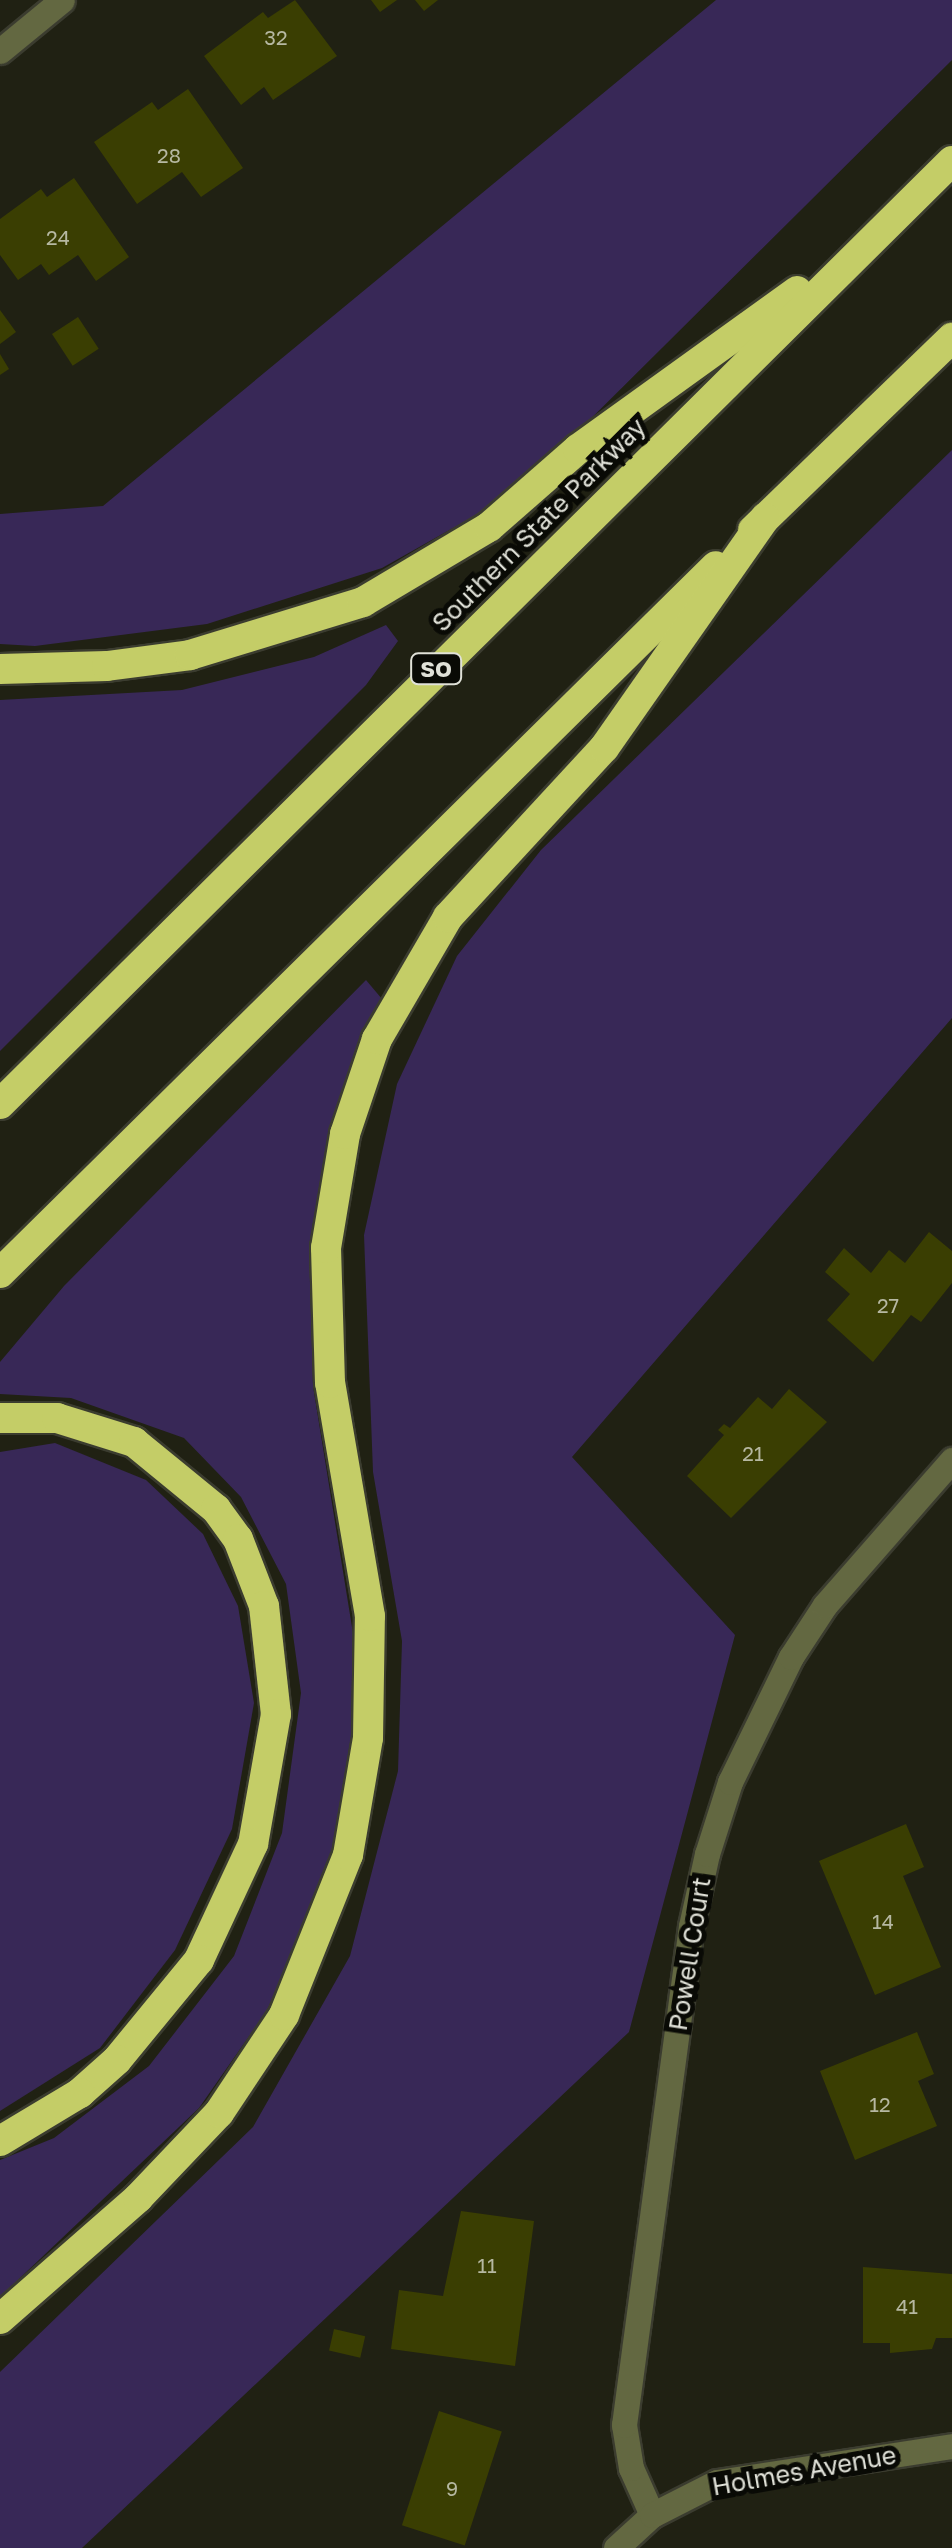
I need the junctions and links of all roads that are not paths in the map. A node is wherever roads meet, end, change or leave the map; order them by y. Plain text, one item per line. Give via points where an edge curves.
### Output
1 (62, 0) edge
2 (0, 51) edge
3 (952, 160) edge
4 (874, 236) junction
5 (952, 338) edge
6 (765, 518) junction
7 (0, 669) edge
8 (0, 1104) edge
9 (0, 1273) edge
10 (0, 1418) edge
11 (952, 1460) edge
12 (0, 2141) edge
13 (0, 2320) edge
14 (952, 2446) edge
15 (652, 2515) junction
16 (616, 2548) edge

1 - 2 street
3 - 4 highway, Southern State Parkway / SO
4 - 7 highway via 578,449 490,527 394,588 282,631 190,655
4 - 8 highway, Southern State Parkway / SO
5 - 6 highway
6 - 9 highway
6 - 13 highway via 604,748 448,916 377,1039 344,1134 326,1248 330,1383 370,1616 368,1738 348,1855 284,2016 219,2113 138,2198
10 - 12 highway via 58,1418 134,1442 216,1508 246,1555 264,1606 276,1714 253,1844 198,1960 117,2060 80,2094
11 - 15 street, Powell Court via 825,1605 791,1657 730,1782 707,1854 691,1926 624,2425 631,2468
14 - 15 street, Holmes Avenue via 717,2482
15 - 16 street, Holmes Avenue

